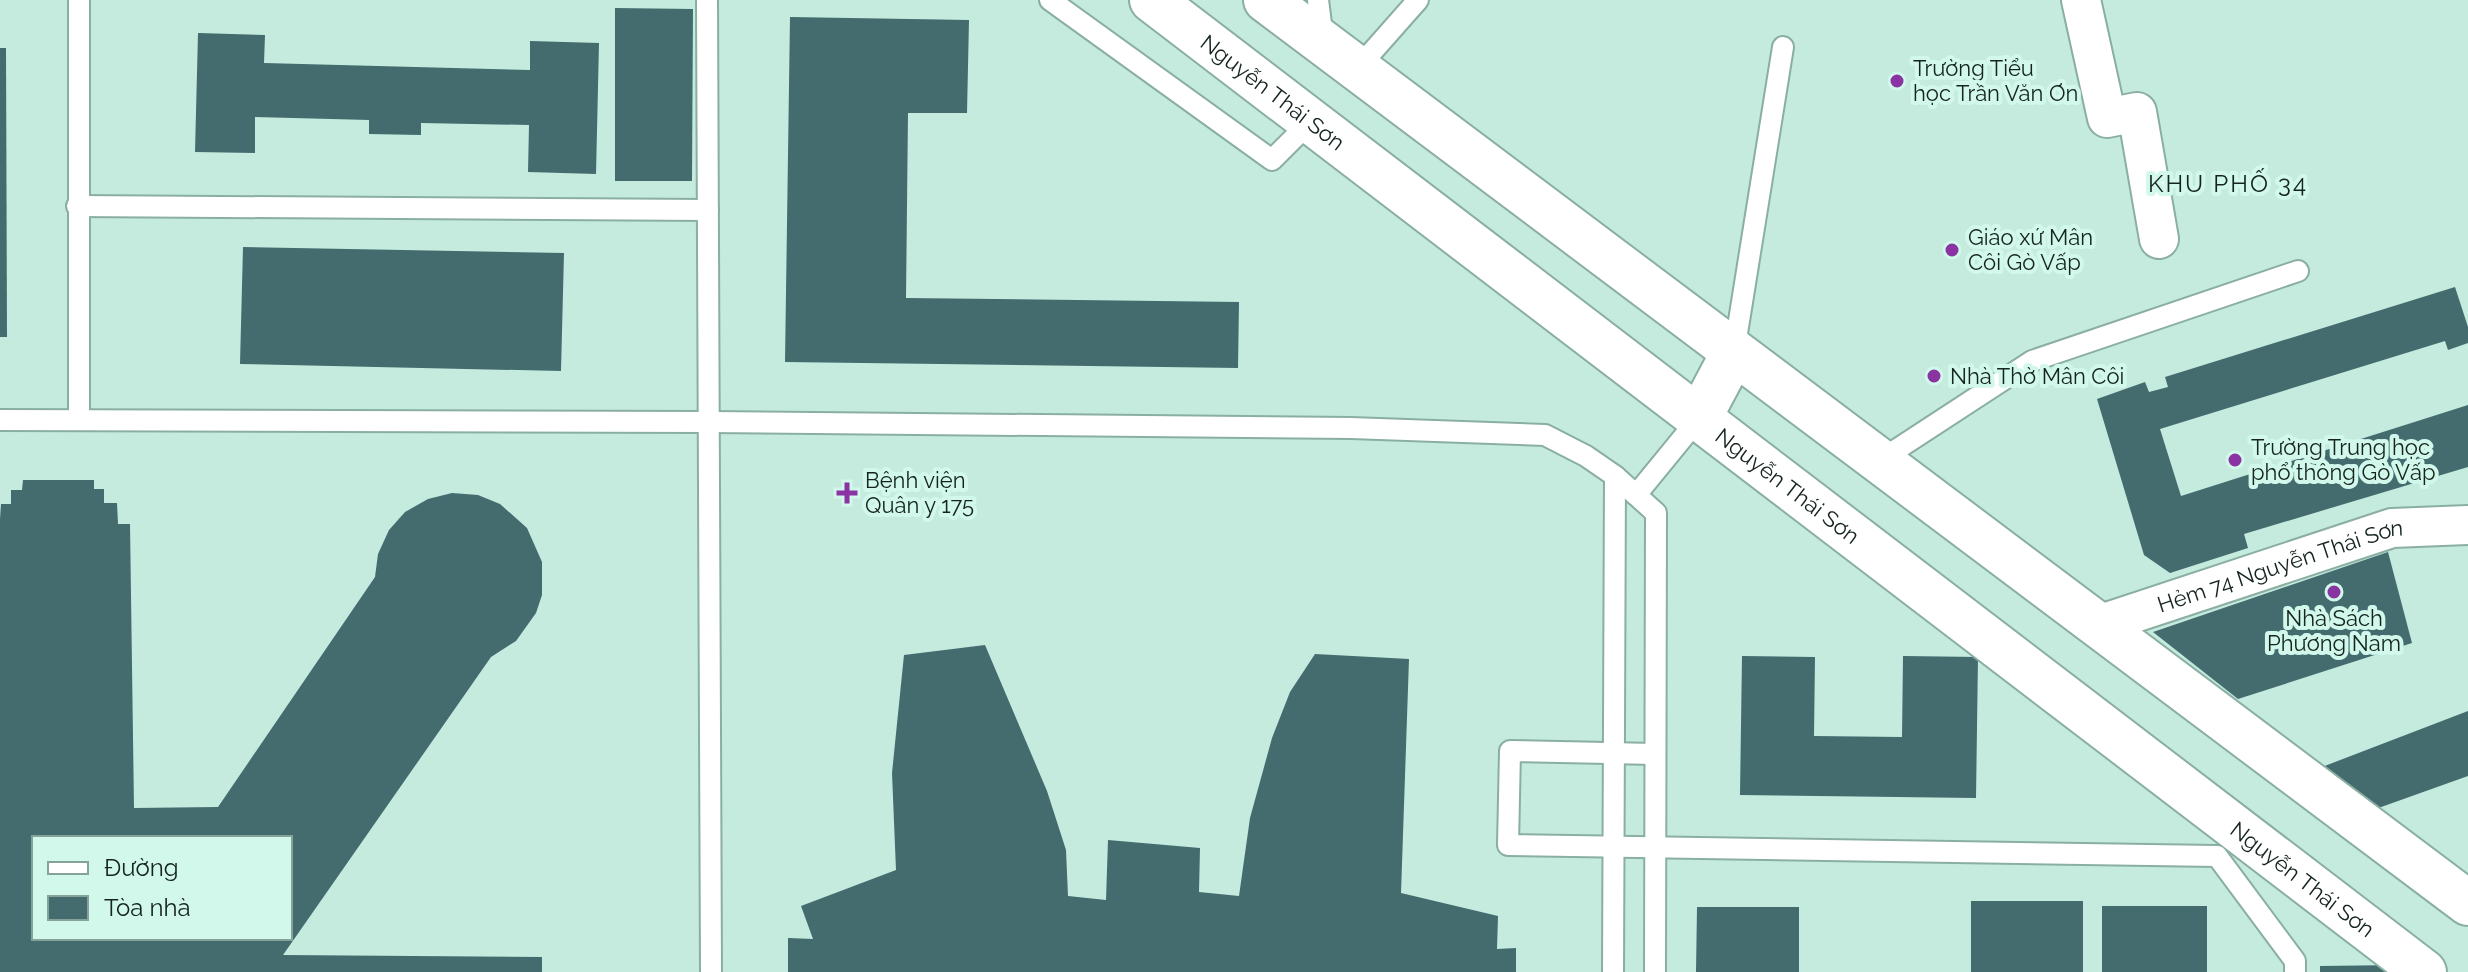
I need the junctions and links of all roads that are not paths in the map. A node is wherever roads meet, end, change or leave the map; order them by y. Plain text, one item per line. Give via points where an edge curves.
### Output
1 (79, 0) edge
2 (707, 0) edge
3 (1050, 0) edge
4 (1152, 0) edge
5 (1266, 0) edge
6 (1318, 0) edge
7 (1418, 0) edge
8 (2081, 0) edge
9 (1783, 47) dead end
10 (1340, 56) junction
11 (1311, 121) junction
12 (77, 206) junction
13 (708, 210) junction
14 (2159, 239) dead end
15 (2298, 271) dead end
16 (1734, 352) junction
17 (1699, 418) junction
18 (79, 419) junction
19 (0, 420) edge
20 (709, 422) junction
21 (1879, 461) junction
22 (1615, 476) junction
23 (1636, 495) junction
24 (2468, 525) edge
25 (2098, 625) junction
26 (1614, 752) junction
27 (1655, 754) junction
28 (1614, 846) junction
29 (1656, 847) junction
30 (2468, 903) edge
31 (711, 972) edge
32 (1613, 972) edge
33 (1655, 972) edge
34 (2295, 972) edge
35 (2424, 972) edge

1 - 12 lane
2 - 13 lane
3 - 11 lane via 1272,160
4 - 11 main road, Nguyễn Thái Sơn
5 - 10 main road
6 - 10 lane
7 - 10 lane
8 - 14 street via 2107,118 2137,112
9 - 16 lane
10 - 16 main road
11 - 17 main road, Nguyễn Thái Sơn
12 - 13 lane
12 - 18 lane
13 - 20 lane
15 - 21 lane via 2032,361
16 - 17 main road
16 - 21 main road
17 - 23 lane
17 - 35 main road, Nguyễn Thái Sơn
18 - 19 lane
18 - 20 lane
20 - 22 lane via 1545,435
20 - 31 lane
21 - 25 main road
22 - 23 lane
22 - 26 lane
23 - 27 lane via 1656,513
24 - 25 street, Hẻm 74 Nguyễn Thái Sơn via 2392,528
25 - 30 main road
26 - 27 lane
26 - 28 lane
26 - 28 lane via 1510,751 1508,845
27 - 29 lane
28 - 29 lane
28 - 32 lane
29 - 33 lane
29 - 34 lane via 2217,856 2295,961

